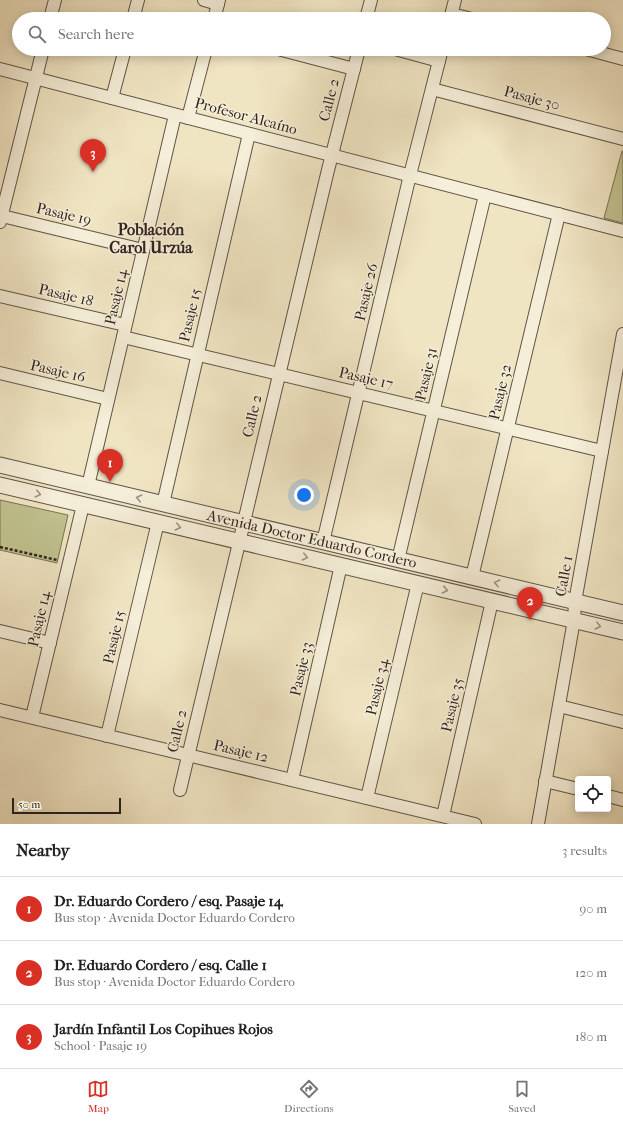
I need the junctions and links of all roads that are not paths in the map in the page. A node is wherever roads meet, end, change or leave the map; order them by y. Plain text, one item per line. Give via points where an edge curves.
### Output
1 (55, 0) edge
2 (138, 0) edge
3 (204, 0) edge
4 (371, 0) edge
5 (455, 0) edge
6 (218, 2) edge
7 (52, 12) edge
8 (135, 12) edge
9 (216, 12) edge
10 (368, 12) edge
11 (452, 12) edge
12 (41, 56) edge
13 (123, 56) edge
14 (204, 56) edge
15 (305, 56) edge
16 (357, 56) edge
17 (441, 56) edge
18 (611, 56) edge
19 (623, 59) edge
20 (0, 69) edge
21 (354, 69) junction
22 (35, 78) junction
23 (432, 89) junction
24 (112, 98) junction
25 (175, 115) junction
26 (188, 118) junction
27 (249, 134) junction
28 (623, 139) edge
29 (331, 155) junction
30 (410, 175) junction
31 (485, 195) junction
32 (559, 214) junction
33 (1, 219) edge
34 (623, 231) edge
35 (143, 250) junction
36 (0, 296) edge
37 (124, 331) junction
38 (623, 334) edge
39 (198, 354) junction
40 (0, 374) edge
41 (279, 374) junction
42 (358, 393) junction
43 (108, 399) junction
44 (434, 411) junction
45 (508, 428) junction
46 (602, 451) junction
47 (0, 465) edge
48 (0, 485) edge
49 (88, 486) junction
50 (163, 504) junction
51 (83, 505) junction
52 (158, 522) junction
53 (243, 523) junction
54 (239, 541) junction
55 (324, 542) junction
56 (398, 560) junction
57 (341, 565) junction
58 (472, 577) junction
59 (418, 583) junction
60 (492, 601) junction
61 (576, 602) junction
62 (623, 613) edge
63 (574, 620) junction
64 (0, 631) edge
65 (623, 632) edge
66 (50, 643) junction
67 (559, 706) junction
68 (0, 710) edge
69 (32, 718) junction
70 (623, 722) edge
71 (107, 736) junction
72 (188, 755) junction
73 (292, 780) junction
74 (545, 781) junction
75 (575, 788) edge
76 (180, 790) dead end
77 (611, 797) edge
78 (366, 798) junction
79 (623, 800) edge
80 (443, 816) junction
81 (475, 824) edge
82 (538, 824) edge

1 - 7 street
2 - 8 street
3 - 6 street
4 - 10 street
5 - 11 street
6 - 9 street
12 - 22 street
13 - 24 street
14 - 26 street
15 - 21 street
16 - 21 street, Calle 2
17 - 23 street, Pasaje 26
18 - 19 street
20 - 22 street, Profesor Alcaíno
21 - 29 street, Calle 2
22 - 24 street, Profesor Alcaíno
22 - 33 street
23 - 28 street, Pasaje 30
23 - 30 street, Pasaje 26
24 - 25 street, Profesor Alcaíno
25 - 26 street, Profesor Alcaíno
25 - 35 street, Pasaje 14
26 - 27 street, Profesor Alcaíno
27 - 29 street, Profesor Alcaíno
27 - 39 street, Pasaje 15
29 - 30 street, Profesor Alcaíno
29 - 41 street, Calle 2
30 - 31 street, Profesor Alcaíno
30 - 42 street, Pasaje 26
31 - 32 street, Profesor Alcaíno
31 - 44 street, Pasaje 31
32 - 34 street, Profesor Alcaíno
32 - 45 street, Pasaje 32
33 - 35 street, Pasaje 19
35 - 37 street, Pasaje 14
36 - 37 street, Pasaje 18
37 - 39 street, Pasaje 17
37 - 43 street, Pasaje 14
38 - 46 street, Calle 1
39 - 41 street, Pasaje 17
39 - 50 street, Pasaje 15
40 - 43 street, Pasaje 16
41 - 42 street, Pasaje 17
41 - 53 street, Calle 2
42 - 44 street, Pasaje 17
42 - 55 street, Pasaje 26
43 - 49 street, Pasaje 14
44 - 45 street, Pasaje 17
44 - 56 street, Pasaje 31
45 - 46 street, Pasaje 17
45 - 58 street, Pasaje 32
46 - 61 street, Calle 1
47 - 49 street, Avenida Doctor Eduardo Cordero
48 -> 51 street, Avenida Doctor Eduardo Cordero
50 -> 49 street, Avenida Doctor Eduardo Cordero
50 - 53 street, Avenida Doctor Eduardo Cordero
51 - 52 street, Avenida Doctor Eduardo Cordero
51 - 66 street, Pasaje 14
52 -> 54 street, Avenida Doctor Eduardo Cordero
52 - 71 street, Pasaje 15
53 - 54 street, Calle 2
53 - 55 street, Avenida Doctor Eduardo Cordero
54 -> 57 street, Avenida Doctor Eduardo Cordero
54 - 72 street, Calle 2
55 - 56 street, Avenida Doctor Eduardo Cordero
56 - 58 street, Avenida Doctor Eduardo Cordero
57 - 59 street, Avenida Doctor Eduardo Cordero
57 - 73 street, Pasaje 33
61 -> 58 street, Avenida Doctor Eduardo Cordero
59 -> 60 street, Avenida Doctor Eduardo Cordero
59 - 78 street, Pasaje 34
60 - 63 street, Avenida Doctor Eduardo Cordero
60 - 80 street, Pasaje 35
61 - 62 street, Avenida Doctor Eduardo Cordero
61 - 63 street, Calle 1
63 -> 65 street, Avenida Doctor Eduardo Cordero
63 - 67 street, Calle 1
64 - 66 street
66 - 69 street, Pasaje 14
67 - 70 street
67 - 74 street, Calle 1
68 - 69 street, Pasaje 12
69 - 71 street, Pasaje 12
71 - 72 street, Pasaje 12
72 - 73 street, Pasaje 12
72 - 76 street, Calle 2
73 - 78 street, Pasaje 12
74 - 75 street
74 - 82 street, Calle 1
77 - 79 street
78 - 80 street, Pasaje 12
80 - 81 street, Pasaje 12

